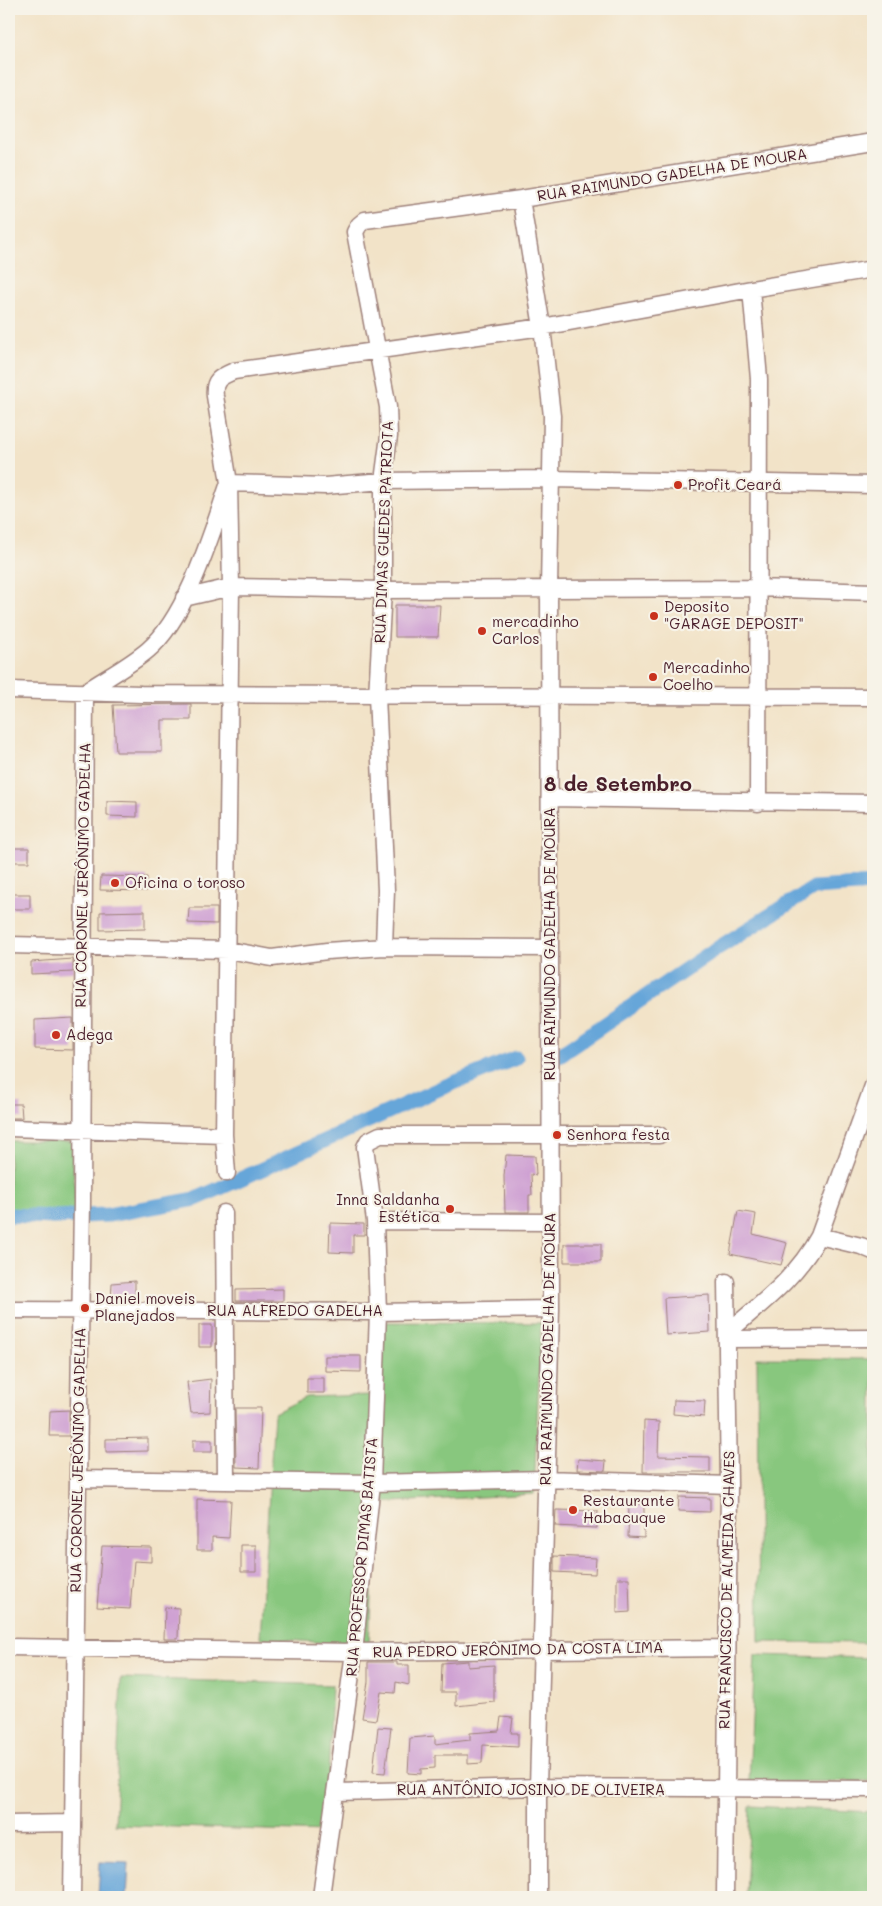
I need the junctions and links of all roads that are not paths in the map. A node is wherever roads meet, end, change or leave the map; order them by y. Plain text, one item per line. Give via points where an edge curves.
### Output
1 (873, 142) edge
2 (521, 199) junction
3 (873, 269) edge
4 (751, 289) junction
5 (542, 327) junction
6 (376, 349) junction
7 (550, 479) junction
8 (383, 481) junction
9 (229, 483) junction
10 (760, 484) junction
11 (873, 485) edge
12 (231, 587) junction
13 (759, 588) junction
14 (549, 589) junction
15 (383, 590) junction
16 (873, 592) edge
17 (184, 598) junction
18 (9, 690) edge
19 (85, 692) junction
20 (229, 693) junction
21 (550, 695) junction
22 (377, 696) junction
23 (873, 697) edge
24 (758, 698) junction
25 (550, 798) junction
26 (758, 803) junction
27 (873, 804) edge
28 (9, 945) edge
29 (83, 945) junction
30 (384, 947) junction
31 (549, 948) junction
32 (228, 950) junction
33 (873, 1086) edge
34 (9, 1128) edge
35 (81, 1130) junction
36 (549, 1134) junction
37 (224, 1135) junction
38 (659, 1135) dead end
39 (228, 1173) dead end
40 (224, 1213) dead end
41 (375, 1221) junction
42 (551, 1222) junction
43 (819, 1236) junction
44 (873, 1251) edge
45 (726, 1282) dead end
46 (550, 1308) junction
47 (9, 1310) edge
48 (80, 1310) junction
49 (224, 1310) junction
50 (378, 1312) junction
51 (728, 1336) junction
52 (873, 1338) edge
53 (78, 1479) junction
54 (546, 1479) junction
55 (226, 1481) junction
56 (372, 1483) junction
57 (729, 1485) junction
58 (9, 1647) edge
59 (726, 1648) junction
60 (76, 1649) junction
61 (543, 1649) junction
62 (354, 1652) junction
63 (538, 1787) junction
64 (873, 1789) edge
65 (725, 1790) junction
66 (337, 1792) junction
67 (73, 1823) junction
68 (9, 1824) edge
69 (72, 1897) edge
70 (321, 1897) edge
71 (538, 1897) edge
72 (725, 1897) edge

1 - 2 street, RUA RAIMUNDO GADELHA DE MOURA
2 - 5 street, RUA RAIMUNDO GADELHA DE MOURA
2 - 6 street, RUA DIMAS GUEDES PATRIOTA via 366,220 359,225 355,238
3 - 4 street
4 - 5 street
4 - 10 street via 759,379
5 - 6 street
5 - 7 street, RUA RAIMUNDO GADELHA DE MOURA via 552,416
6 - 8 street, RUA DIMAS GUEDES PATRIOTA via 389,417 390,436
6 - 9 street via 234,371 220,377 214,388
7 - 8 street
7 - 10 street
7 - 14 street, RUA RAIMUNDO GADELHA DE MOURA
8 - 9 street via 325,486
8 - 15 street, RUA DIMAS GUEDES PATRIOTA
9 - 12 street
9 - 17 street via 197,572
10 - 11 street
10 - 13 street
12 - 15 street
12 - 17 street
12 - 20 street
13 - 14 street
13 - 16 street
13 - 24 street
14 - 15 street
14 - 21 street, RUA RAIMUNDO GADELHA DE MOURA
15 - 22 street, RUA DIMAS GUEDES PATRIOTA
17 - 19 street via 167,628 149,649
18 - 19 street
19 - 20 street
19 - 29 street, RUA CORONEL JERÔNIMO GADELHA
20 - 22 street
20 - 32 street
21 - 22 street
21 - 24 street
21 - 25 street, RUA RAIMUNDO GADELHA DE MOURA
22 - 30 street, RUA DIMAS GUEDES PATRIOTA via 386,890
23 - 24 street
24 - 26 street
25 - 26 street
25 - 31 street, RUA RAIMUNDO GADELHA DE MOURA
26 - 27 street
28 - 29 street
29 - 32 street
29 - 35 street, RUA CORONEL JERÔNIMO GADELHA
30 - 31 street
30 - 32 street via 272,958
31 - 36 street, RUA RAIMUNDO GADELHA DE MOURA
32 - 37 street
33 - 43 street
34 - 35 street
35 - 37 street
35 - 48 street, RUA CORONEL JERÔNIMO GADELHA
36 - 38 street
36 - 41 street, RUA PROFESSOR DIMAS BATISTA via 373,1136 365,1147
36 - 42 street, RUA RAIMUNDO GADELHA DE MOURA
37 - 39 street
40 - 49 street
41 - 42 street
41 - 50 street, RUA PROFESSOR DIMAS BATISTA
42 - 46 street, RUA RAIMUNDO GADELHA DE MOURA
43 - 44 street
43 - 51 street via 796,1272
45 - 51 street, RUA FRANCISCO DE ALMEIDA CHAVES
46 - 50 street, RUA ALFREDO GADELHA
46 - 54 street, RUA RAIMUNDO GADELHA DE MOURA
47 - 48 street, RUA ALFREDO GADELHA
48 - 49 street, RUA ALFREDO GADELHA
48 - 53 street, RUA CORONEL JERÔNIMO GADELHA
49 - 50 street, RUA ALFREDO GADELHA
49 - 55 street
50 - 56 street, RUA PROFESSOR DIMAS BATISTA
51 - 52 street
51 - 57 street, RUA FRANCISCO DE ALMEIDA CHAVES
53 - 55 street
53 - 60 street, RUA CORONEL JERÔNIMO GADELHA
54 - 56 street
54 - 57 street
54 - 61 street, RUA RAIMUNDO GADELHA DE MOURA
55 - 56 street
56 - 62 street, RUA PROFESSOR DIMAS BATISTA
57 - 59 street, RUA FRANCISCO DE ALMEIDA CHAVES
58 - 60 street, RUA PEDRO JERÔNIMO DA COSTA LIMA
59 - 61 street, RUA PEDRO JERÔNIMO DA COSTA LIMA
59 - 65 street, RUA FRANCISCO DE ALMEIDA CHAVES
60 - 62 street, RUA PEDRO JERÔNIMO DA COSTA LIMA
60 - 67 street, RUA CORONEL JERÔNIMO GADELHA
61 - 62 street, RUA PEDRO JERÔNIMO DA COSTA LIMA
61 - 63 street, RUA RAIMUNDO GADELHA DE MOURA
62 - 66 street, RUA PROFESSOR DIMAS BATISTA
63 - 65 street, RUA ANTÔNIO JOSINO DE OLIVEIRA
63 - 66 street, RUA ANTÔNIO JOSINO DE OLIVEIRA
63 - 71 street, RUA RAIMUNDO GADELHA DE MOURA
64 - 65 street, RUA ANTÔNIO JOSINO DE OLIVEIRA
65 - 72 street, RUA FRANCISCO DE ALMEIDA CHAVES
66 - 70 street, RUA PROFESSOR DIMAS BATISTA
67 - 68 street
67 - 69 street, RUA CORONEL JERÔNIMO GADELHA

